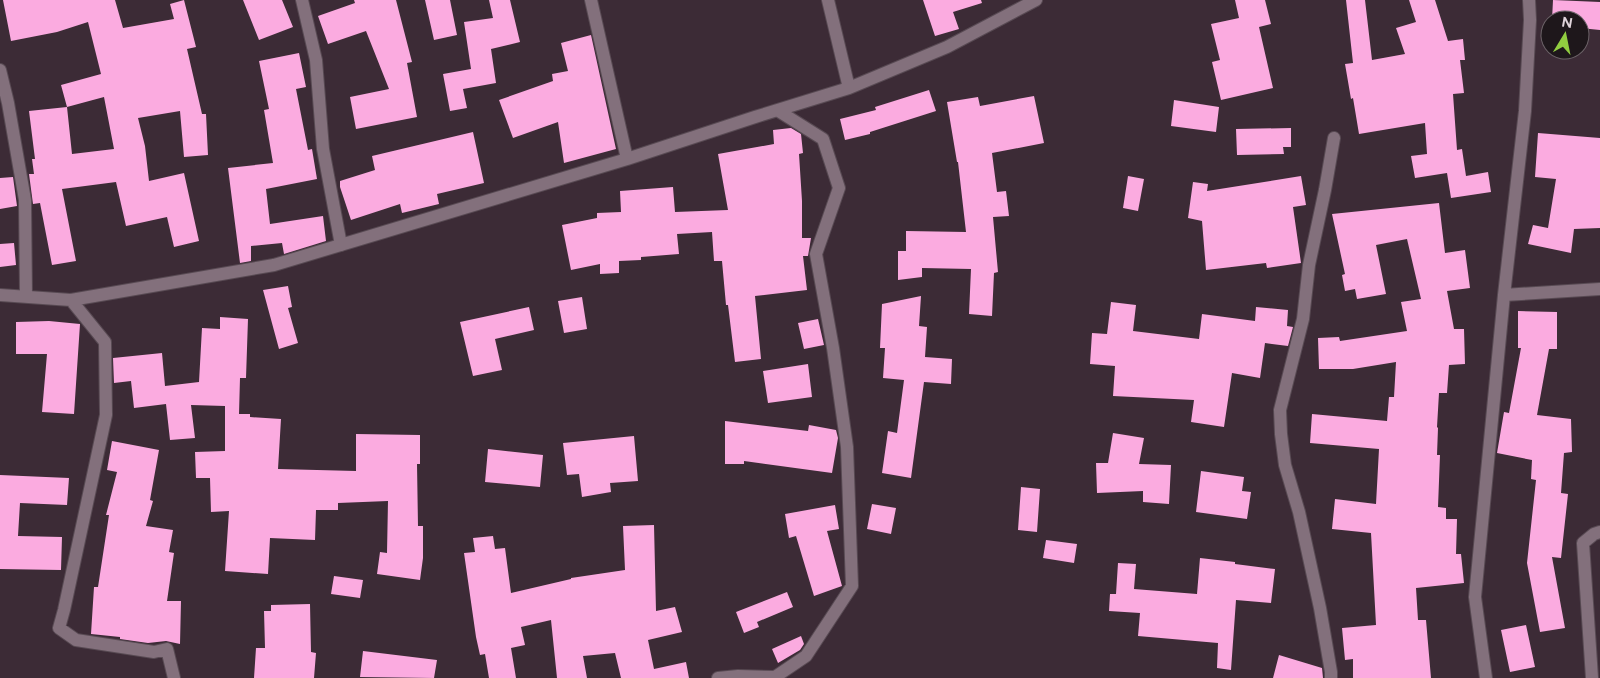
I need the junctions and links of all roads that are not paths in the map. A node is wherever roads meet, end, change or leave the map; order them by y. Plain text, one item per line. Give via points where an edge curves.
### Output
1 (302, 0) edge
2 (591, 0) edge
3 (828, 0) edge
4 (1036, 0) edge
5 (1529, 0) edge
6 (0, 70) edge
7 (849, 88) junction
8 (777, 110) junction
9 (1334, 138) dead end
10 (627, 158) junction
11 (341, 245) junction
12 (1600, 289) edge
13 (0, 295) edge
14 (1504, 295) junction
15 (26, 296) junction
16 (71, 300) junction
17 (1600, 532) edge
18 (174, 678) edge
19 (718, 678) edge
20 (1331, 678) edge
21 (1486, 678) edge
22 (1592, 678) edge

1 - 11 street via 316,60 323,148
2 - 10 street
3 - 7 street
4 - 7 street via 947,47
5 - 14 street via 1525,112
6 - 15 street via 25,200
7 - 8 street
8 - 10 street
8 - 19 street via 823,139 839,188 816,254 847,447 852,586 806,656 775,677
9 - 20 street via 1309,265 1303,319 1280,410 1285,465 1320,608
10 - 11 street
11 - 16 street via 274,264
12 - 14 street
13 - 15 street
14 - 21 street via 1475,597
15 - 16 street
16 - 18 street via 104,342 106,415 59,628 76,640 154,652 167,649
17 - 22 street via 1583,543

